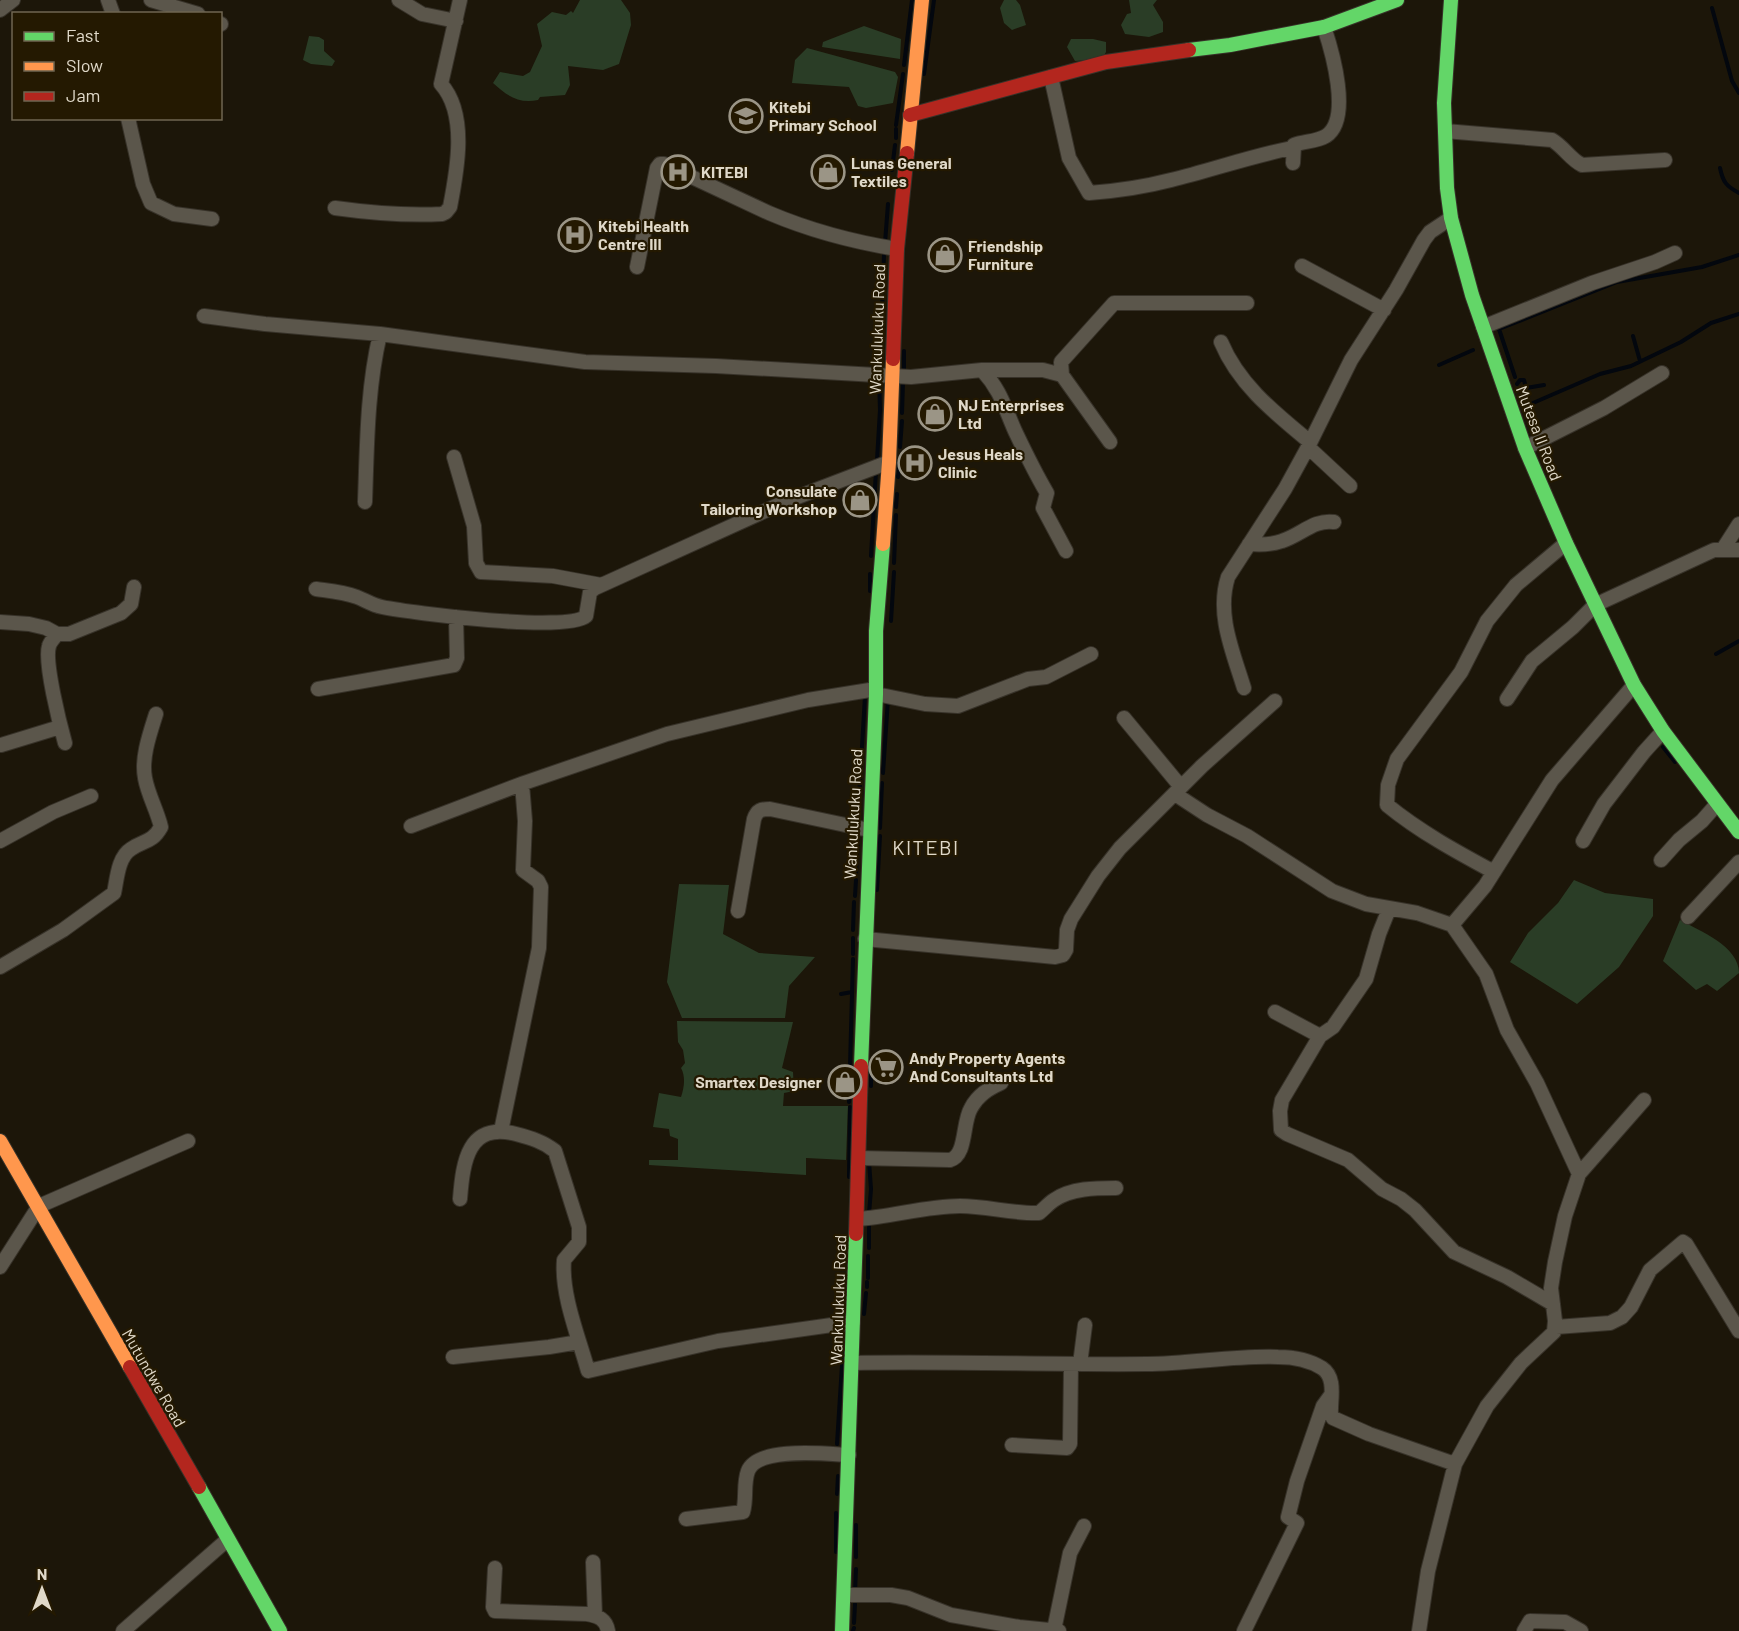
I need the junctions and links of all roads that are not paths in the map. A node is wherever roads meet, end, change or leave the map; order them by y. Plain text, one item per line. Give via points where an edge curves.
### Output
1 (12, 0) edge
2 (151, 0) edge
3 (399, 0) edge
4 (460, 0) edge
5 (922, 0) edge
6 (1397, 0) edge
7 (1451, 0) edge
8 (0, 10) edge
9 (191, 12) edge
10 (456, 21) junction
11 (1324, 27) junction
12 (1051, 76) junction
13 (910, 115) junction
14 (128, 120) edge
15 (1445, 131) junction
16 (1292, 148) junction
17 (1665, 160) dead end
18 (1293, 163) dead end
19 (335, 208) dead end
20 (1451, 218) junction
21 (212, 219) dead end
22 (897, 249) junction
23 (1675, 253) dead end
24 (1302, 266) dead end
25 (637, 267) dead end
26 (1247, 303) dead end
27 (1384, 310) junction
28 (204, 316) dead end
29 (1483, 327) junction
30 (380, 334) junction
31 (1221, 342) dead end
32 (982, 370) junction
33 (1662, 373) dead end
34 (1062, 375) junction
35 (892, 376) junction
36 (1110, 442) dead end
37 (1309, 445) junction
38 (1525, 448) junction
39 (454, 457) dead end
40 (889, 462) junction
41 (1350, 486) dead end
42 (364, 502) dead end
43 (1334, 522) dead end
44 (1739, 524) edge
45 (1566, 543) junction
46 (1249, 544) junction
47 (1723, 549) junction
48 (1066, 550) dead end
49 (1739, 550) edge
50 (601, 585) junction
51 (134, 587) dead end
52 (316, 589) dead end
53 (1596, 605) junction
54 (456, 617) junction
55 (0, 622) edge
56 (57, 634) junction
57 (1091, 654) dead end
58 (1634, 685) junction
59 (1244, 688) dead end
60 (318, 689) dead end
61 (876, 692) junction
62 (1507, 699) dead end
63 (1275, 701) dead end
64 (156, 714) dead end
65 (1124, 718) dead end
66 (60, 727) junction
67 (1663, 731) junction
68 (64, 743) dead end
69 (1, 745) edge
70 (522, 784) junction
71 (1178, 790) junction
72 (91, 796) dead end
73 (1717, 804) junction
74 (411, 826) dead end
75 (869, 830) junction
76 (1739, 832) edge
77 (0, 841) edge
78 (1583, 841) dead end
79 (1661, 860) dead end
80 (1739, 862) edge
81 (1494, 872) junction
82 (1389, 909) junction
83 (738, 911) dead end
84 (1689, 917) dead end
85 (1452, 925) junction
86 (865, 939) junction
87 (0, 967) edge
88 (1275, 1012) dead end
89 (1320, 1036) junction
90 (1001, 1083) dead end
91 (1644, 1100) dead end
92 (501, 1131) junction
93 (0, 1141) edge
94 (188, 1141) dead end
95 (859, 1158) junction
96 (1579, 1174) junction
97 (1116, 1188) dead end
98 (460, 1199) dead end
99 (39, 1206) junction
100 (857, 1219) junction
101 (0, 1267) edge
102 (1553, 1304) junction
103 (854, 1322) junction
104 (1085, 1325) dead end
105 (1556, 1327) junction
106 (1739, 1331) edge
107 (579, 1342) junction
108 (453, 1357) dead end
109 (852, 1363) junction
110 (1075, 1364) junction
111 (1332, 1394) junction
112 (1012, 1445) dead end
113 (849, 1455) junction
114 (1455, 1464) junction
115 (686, 1519) dead end
116 (1084, 1526) dead end
117 (227, 1540) junction
118 (593, 1562) dead end
119 (495, 1568) dead end
120 (844, 1595) junction
121 (595, 1616) junction
122 (1004, 1628) edge
123 (123, 1631) edge
124 (280, 1631) edge
125 (608, 1631) edge
126 (842, 1631) edge
127 (1057, 1631) edge
128 (1244, 1631) edge
129 (1419, 1631) edge
130 (1524, 1631) edge
131 (1581, 1631) edge

1 - 8 street
2 - 9 street
3 - 10 street via 422,14
4 - 10 street
5 - 13 main road, Wankulukuku Road
6 - 11 main road
7 - 15 main road, Mutesa II Road
10 - 19 street via 441,84 452,102 456,122 458,167 450,207 442,214 408,216
11 - 12 main road via 1142,56
11 - 16 street via 1336,72 1337,115 1328,135 1296,143
12 - 13 main road
12 - 16 street via 1069,158 1089,193 1168,181
13 - 22 main road, Wankulukuku Road
14 - 21 street via 142,184 151,203 174,214
15 - 17 street via 1552,140 1582,165
15 - 20 main road, Mutesa II Road
16 - 18 street
20 - 27 street via 1424,240
20 - 29 main road, Mutesa II Road
22 - 25 street via 769,213 660,164
22 - 35 main road, Wankulukuku Road
23 - 29 street
24 - 27 street
26 - 34 street via 1114,303 1061,362
27 - 37 street via 1342,375
28 - 30 street
29 - 38 main road, Mutesa II Road
30 - 35 street via 585,362
30 - 42 street via 369,408
31 - 37 street via 1244,382
32 - 34 street via 1043,370
32 - 35 street
32 - 48 street via 1002,397 1047,494 1043,508
33 - 38 street
34 - 36 street
35 - 40 main road, Wankulukuku Road
37 - 41 street
37 - 46 street
38 - 45 main road, Mutesa II Road
39 - 50 street via 474,526 476,563 481,572 552,576
40 - 50 street via 787,501
40 - 61 main road, Wankulukuku Road via 876,632
43 - 46 street via 1323,521 1283,541
44 - 47 street
45 - 53 main road, Mutesa II Road
45 - 81 street via 1516,585 1487,621 1461,672 1396,759 1388,785 1387,805 1440,843
46 - 59 street via 1228,576 1223,618
47 - 49 street
47 - 53 street
50 - 54 street via 590,592 582,620
51 - 56 street via 131,604 121,613 69,634
52 - 54 street via 343,593 385,608
53 - 58 main road, Mutesa II Road
53 - 62 street via 1532,661
54 - 60 street via 454,665
55 - 56 street via 46,628
56 - 66 street via 49,644 48,654
57 - 61 street via 1046,677 1028,679 958,706 925,704
58 - 67 main road, Mutesa II Road
58 - 81 street via 1552,780
61 - 70 street via 808,700 667,734
61 - 75 main road, Wankulukuku Road
63 - 71 street
64 - 87 street via 148,738 144,776 161,827 155,838 129,849 122,859 114,892 63,930
65 - 71 street
66 - 68 street
66 - 69 street
67 - 73 main road, Mutesa II Road
67 - 78 street via 1604,804
70 - 74 street
70 - 92 street via 523,870 538,881 541,891 538,948
71 - 82 street via 1207,815 1332,891
71 - 86 street via 1098,876 1071,920 1063,955
72 - 77 street
73 - 76 main road, Mutesa II Road
73 - 79 street
75 - 83 street via 759,810 754,819
75 - 86 main road, Wankulukuku Road
80 - 84 street
81 - 85 street
82 - 85 street via 1424,914
82 - 89 street via 1366,979 1333,1027
85 - 96 street via 1486,974 1507,1030 1537,1083
86 - 95 main road, Wankulukuku Road
88 - 89 street
89 - 102 street via 1282,1100 1281,1130 1348,1160 1382,1190 1408,1204 1454,1252
90 - 95 street via 983,1093 971,1108 961,1150 955,1158
91 - 96 street
92 - 98 street via 475,1141 462,1173
92 - 107 street via 535,1139 558,1155 579,1227 578,1245 567,1255 564,1266
93 - 99 main road, Mutundwe Road
94 - 99 street
95 - 100 main road, Wankulukuku Road
96 - 102 street via 1555,1262
97 - 100 street via 1069,1193 1040,1213 947,1206
99 - 101 street
99 - 117 main road, Mutundwe Road
100 - 103 main road, Wankulukuku Road
102 - 105 street
103 - 107 street via 718,1341 588,1371
103 - 109 main road, Wankulukuku Road
104 - 110 street
105 - 106 street via 1610,1323 1622,1317 1650,1270 1683,1242
105 - 114 street via 1487,1406
107 - 108 street
109 - 110 street
109 - 113 main road, Wankulukuku Road
110 - 111 street via 1295,1358 1324,1370
110 - 112 street via 1067,1448
111 - 114 street via 1334,1418
111 - 128 street via 1323,1406 1297,1481 1288,1517 1297,1522
113 - 115 street via 788,1454 758,1460 749,1469 743,1512
113 - 120 main road, Wankulukuku Road
114 - 129 street via 1428,1571
116 - 127 street via 1070,1553
117 - 123 street
117 - 124 main road, Mutundwe Road
118 - 121 street
119 - 121 street via 495,1611
120 - 122 street via 908,1598 951,1615
120 - 126 main road, Wankulukuku Road
121 - 125 street via 605,1622
122 - 127 street
130 - 131 street via 1530,1621 1565,1622

